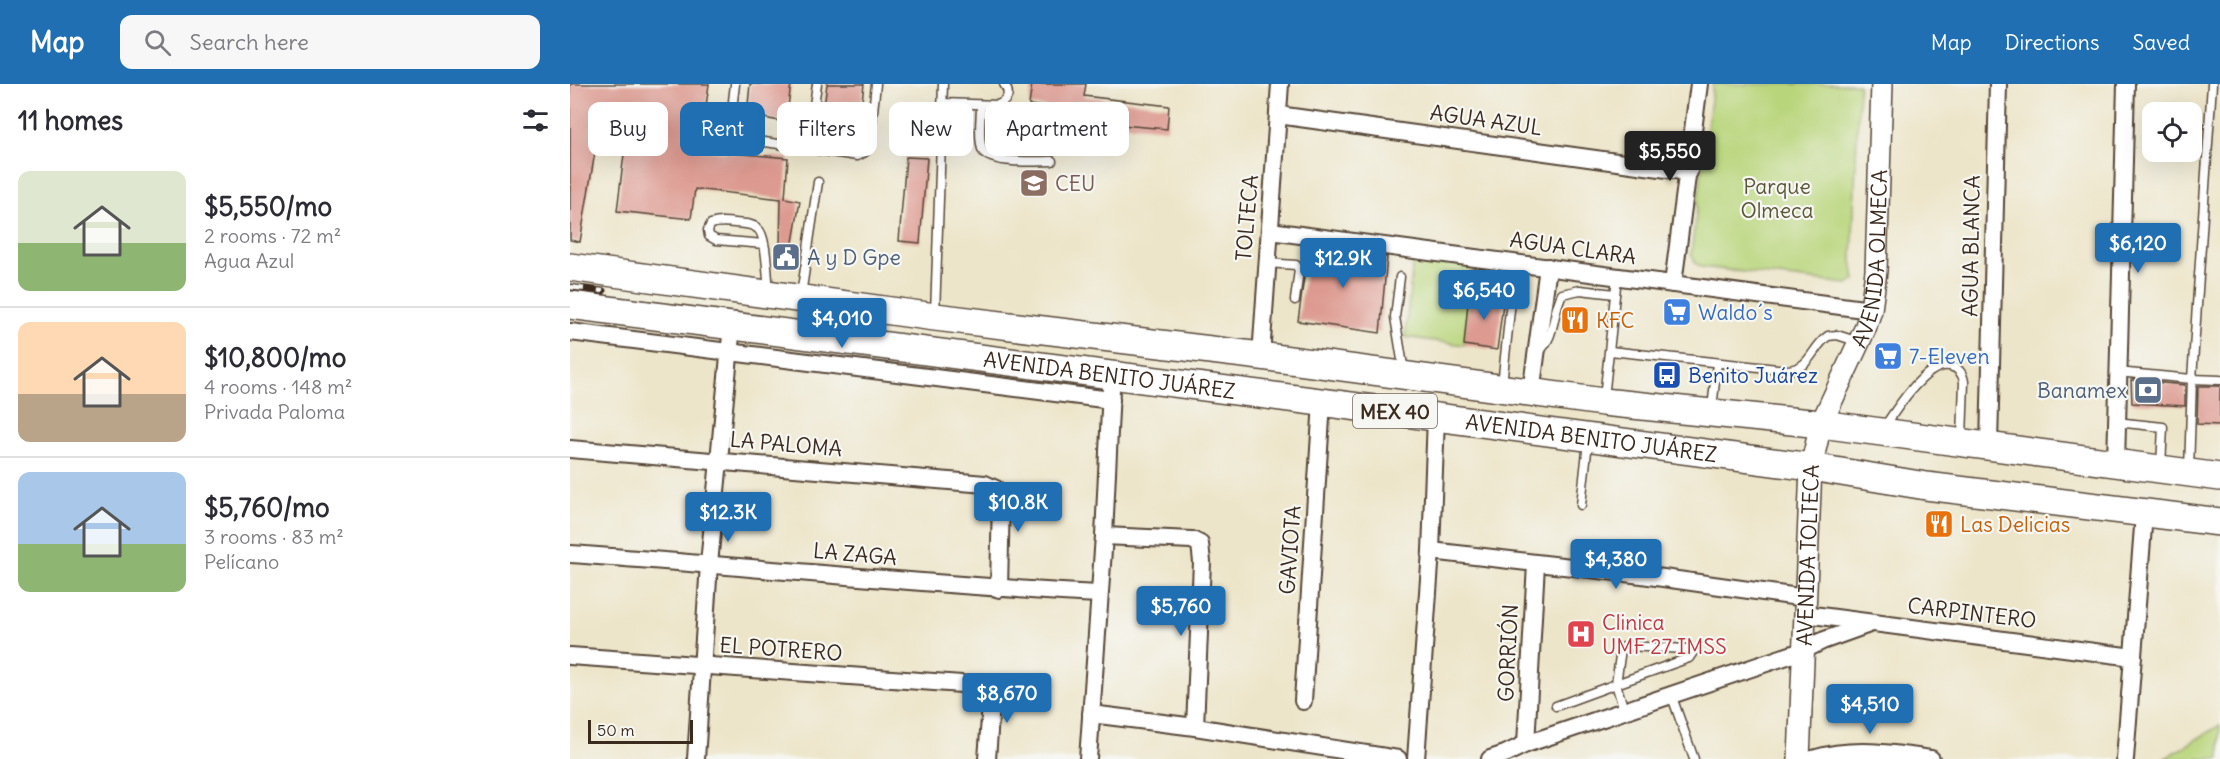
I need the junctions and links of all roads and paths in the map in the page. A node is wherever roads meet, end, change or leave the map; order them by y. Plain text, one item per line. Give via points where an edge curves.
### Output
1 (735, 84) edge
2 (817, 84) edge
3 (876, 84) edge
4 (943, 84) edge
5 (1004, 84) edge
6 (1280, 84) edge
7 (1699, 84) edge
8 (1882, 84) edge
9 (1998, 84) edge
10 (2126, 84) edge
11 (2212, 84) edge
12 (814, 102) edge
13 (874, 102) edge
14 (943, 102) edge
15 (973, 105) edge
16 (981, 106) junction
17 (1278, 116) junction
18 (777, 144) edge
19 (941, 156) edge
20 (1052, 161) dead end
21 (1689, 172) junction
22 (818, 182) dead end
23 (1270, 231) junction
24 (764, 244) junction
25 (570, 258) edge
26 (1515, 262) junction
27 (1266, 263) junction
28 (570, 267) edge
29 (1548, 267) junction
30 (570, 274) edge
31 (626, 274) junction
32 (1400, 277) dead end
33 (1617, 277) junction
34 (1673, 284) junction
35 (1476, 286) dead end
36 (1512, 291) junction
37 (769, 294) junction
38 (1615, 294) junction
39 (801, 299) junction
40 (1295, 300) dead end
41 (570, 305) edge
42 (1871, 310) junction
43 (642, 314) junction
44 (570, 317) edge
45 (935, 317) junction
46 (732, 325) junction
47 (570, 332) edge
48 (1859, 342) junction
49 (1610, 351) junction
50 (728, 352) junction
51 (1537, 354) junction
52 (1261, 356) junction
53 (1718, 363) junction
54 (2117, 372) junction
55 (1404, 376) junction
56 (2192, 379) junction
57 (2220, 380) edge
58 (1111, 387) junction
59 (1502, 389) junction
60 (1531, 393) junction
61 (1322, 402) junction
62 (1603, 402) junction
63 (1712, 412) junction
64 (1436, 417) junction
65 (2116, 422) junction
66 (1821, 424) junction
67 (1880, 432) junction
68 (1588, 438) junction
69 (1962, 442) junction
70 (1989, 445) junction
71 (570, 449) edge
72 (718, 460) junction
73 (2116, 463) junction
74 (1811, 467) junction
75 (2161, 470) junction
76 (2188, 474) junction
77 (2220, 477) edge
78 (1581, 505) dead end
79 (2144, 514) junction
80 (2220, 522) edge
81 (1104, 536) junction
82 (1431, 551) junction
83 (570, 554) edge
84 (709, 564) junction
85 (1536, 564) junction
86 (999, 589) junction
87 (1099, 594) junction
88 (1806, 606) junction
89 (1872, 623) junction
90 (1802, 651) junction
91 (570, 656) edge
92 (2133, 657) junction
93 (701, 666) junction
94 (1616, 684) junction
95 (1671, 694) junction
96 (1303, 701) dead end
97 (1556, 706) dead end
98 (1624, 710) junction
99 (1091, 714) junction
100 (1195, 727) junction
101 (1526, 744) junction
102 (696, 759) edge
103 (987, 759) edge
104 (1088, 759) edge
105 (1398, 759) edge
106 (1416, 759) edge
107 (1490, 759) edge
108 (1694, 759) edge
109 (1798, 759) edge
110 (1813, 759) edge
111 (1931, 759) edge
112 (2125, 759) edge

1 - 18 lane via 736,132 745,139
2 - 12 lane
3 - 13 lane
4 - 14 lane
5 - 16 lane via 1008,90 1005,102
6 - 17 street, TOLTECA
7 - 21 street
8 - 42 street, AVENIDA OLMECA via 1876,271
9 - 70 street, AGUA BLANCA
10 - 54 street
11 - 56 lane
15 - 16 lane
16 - 20 lane via 984,155 1003,160
17 - 21 street, AGUA AZUL
17 - 23 street, TOLTECA
19 - 45 lane
21 - 34 street
22 - 39 lane
23 - 26 street, AGUA CLARA
23 - 27 street, TOLTECA
24 - 24 lane via 759,229 749,224 718,222 708,230 716,240
24 - 37 lane
25 - 31 main road
26 - 29 street, AGUA CLARA
26 - 36 lane
27 - 40 lane via 1296,265 1299,270
27 - 52 street, TOLTECA
28 - 31 main road, AVENIDA BENITO JUÁREZ / MEX 40
29 - 33 street, AGUA CLARA
29 - 51 street
30 - 31 main road
31 - 37 main road, AVENIDA BENITO JUÁREZ / MEX 40
32 - 55 lane via 1395,317
33 - 34 street, AGUA CLARA
33 - 38 lane
34 - 42 street, AGUA CLARA
35 - 36 lane
36 - 59 lane
37 - 39 main road, AVENIDA BENITO JUÁREZ / MEX 40
38 - 49 lane
38 - 51 lane via 1580,290 1562,294 1550,339
39 - 45 main road, AVENIDA BENITO JUÁREZ / MEX 40
41 - 43 main road, AVENIDA BENITO JUÁREZ / MEX 40
42 - 48 street, AVENIDA OLMECA
43 - 44 main road
43 - 46 main road, AVENIDA BENITO JUÁREZ / MEX 40
45 - 52 main road, AVENIDA BENITO JUÁREZ / MEX 40
46 - 50 street
46 - 58 main road, AVENIDA BENITO JUÁREZ / MEX 40
47 - 50 street
48 - 53 lane via 1828,336 1796,370
48 - 66 street, AVENIDA OLMECA
49 - 53 lane
49 - 62 lane
50 - 58 street
50 - 72 street
51 - 60 street
52 - 55 main road, AVENIDA BENITO JUÁREZ / MEX 40
53 - 63 lane
54 - 56 lane
54 - 65 street
55 - 59 main road, AVENIDA BENITO JUÁREZ / MEX 40
56 - 57 lane
56 - 76 lane
58 - 61 main road, AVENIDA BENITO JUÁREZ / MEX 40
58 - 81 street
59 - 60 main road, AVENIDA BENITO JUÁREZ / MEX 40
60 - 62 main road, AVENIDA BENITO JUÁREZ / MEX 40
61 - 64 main road, AVENIDA BENITO JUÁREZ / MEX 40
61 - 96 street, GAVIOTA
62 - 63 main road, AVENIDA BENITO JUÁREZ / MEX 40
63 - 66 main road, AVENIDA BENITO JUÁREZ / MEX 40
64 - 68 main road, AVENIDA BENITO JUÁREZ / MEX 40
64 - 82 street
65 - 73 street
65 - 75 lane via 2163,427
66 - 67 main road, AVENIDA BENITO JUÁREZ / MEX 40
66 - 74 street, AVENIDA TOLTECA
67 - 69 main road, AVENIDA BENITO JUÁREZ / MEX 40
67 - 69 lane via 1929,372 1945,365 1953,366 1963,375
68 - 74 main road, AVENIDA BENITO JUÁREZ / MEX 40
68 - 78 lane
69 - 70 main road, AVENIDA BENITO JUÁREZ / MEX 40
70 - 73 main road, AVENIDA BENITO JUÁREZ / MEX 40
71 - 72 street, LA PALOMA
72 - 84 street
72 - 86 street, LA PALOMA via 985,484 996,489 1002,509
73 - 75 main road, AVENIDA BENITO JUÁREZ / MEX 40
74 - 79 main road, AVENIDA BENITO JUÁREZ / MEX 40
74 - 88 street, AVENIDA TOLTECA
75 - 76 main road, AVENIDA BENITO JUÁREZ / MEX 40
76 - 77 main road, AVENIDA BENITO JUÁREZ / MEX 40
79 - 80 main road, AVENIDA BENITO JUÁREZ / MEX 40
79 - 92 street
81 - 87 street
81 - 100 street via 1192,540 1200,544
82 - 85 street, CARPINTERO
82 - 106 street
83 - 84 street, LA ZAGA
84 - 86 street, LA ZAGA
84 - 93 street
85 - 88 street, CARPINTERO via 1642,575
85 - 101 street, GORRIÓN
86 - 87 street, LA ZAGA
87 - 99 street
88 - 89 street, CARPINTERO
88 - 90 street, AVENIDA TOLTECA
89 - 90 street
89 - 92 street, CARPINTERO
90 - 95 street
90 - 109 street, AVENIDA TOLTECA
91 - 93 street, EL POTRERO
92 - 112 street
93 - 102 street
93 - 103 street, EL POTRERO via 977,687 987,693 991,704
94 - 94 lane via 1619,654 1626,646 1693,652 1689,658
94 - 97 lane
94 - 98 lane
95 - 98 street
95 - 108 lane
98 - 101 street
99 - 100 street
99 - 104 street
100 - 105 street
101 - 107 street
110 - 111 street via 1828,754 1884,752

